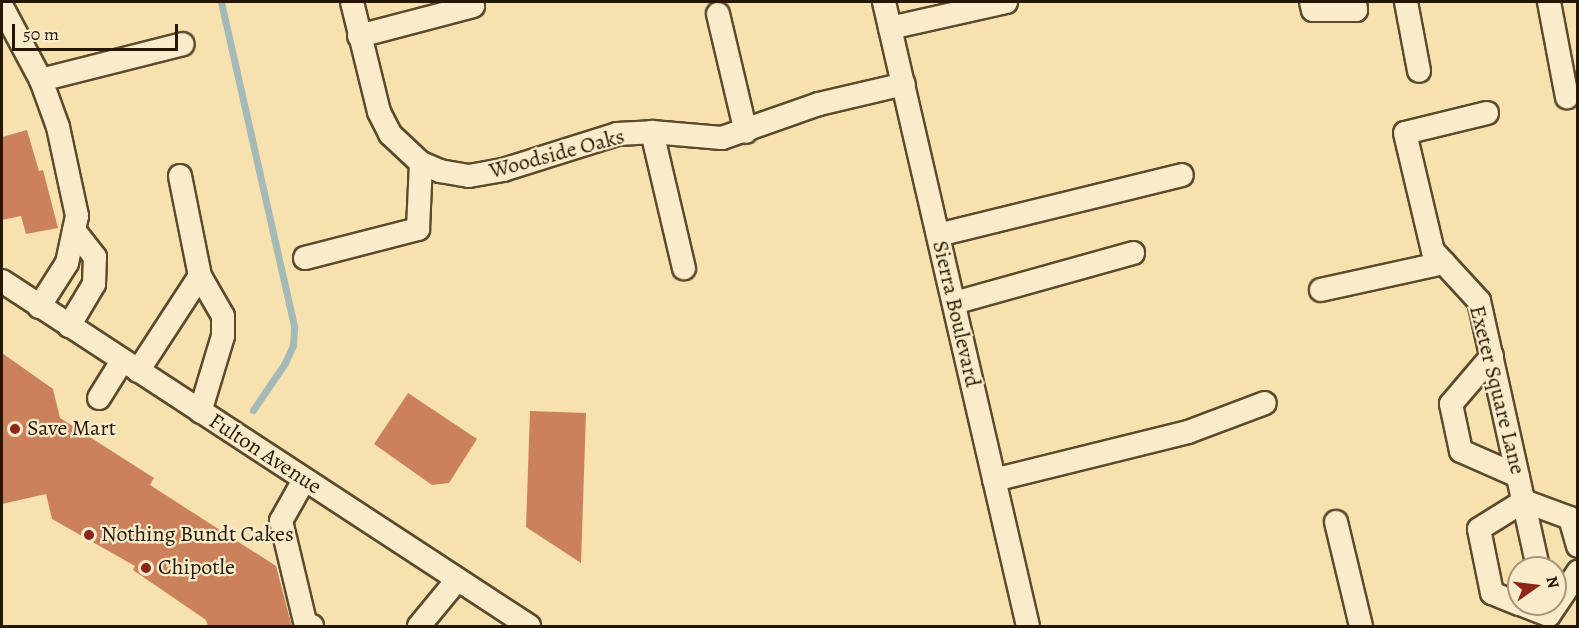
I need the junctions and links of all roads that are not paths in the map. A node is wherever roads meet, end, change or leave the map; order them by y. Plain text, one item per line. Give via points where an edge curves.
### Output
1 (352, 2) edge
2 (884, 2) edge
3 (1006, 2) edge
4 (1355, 2) edge
5 (1406, 2) edge
6 (1549, 2) edge
7 (473, 6) dead end
8 (1312, 6) edge
9 (2, 7) edge
10 (718, 14) dead end
11 (890, 28) junction
12 (358, 36) junction
13 (183, 44) dead end
14 (1419, 71) dead end
15 (41, 81) junction
16 (904, 84) junction
17 (1568, 97) dead end
18 (1487, 113) dead end
19 (652, 132) junction
20 (746, 132) junction
21 (421, 163) junction
22 (1182, 175) dead end
23 (180, 177) dead end
24 (74, 230) junction
25 (938, 235) junction
26 (1133, 253) dead end
27 (305, 258) dead end
28 (1444, 263) junction
29 (684, 268) dead end
30 (200, 276) junction
31 (2, 281) edge
32 (1321, 290) dead end
33 (954, 303) junction
34 (39, 307) junction
35 (69, 326) junction
36 (1492, 356) junction
37 (130, 366) junction
38 (99, 398) dead end
39 (1265, 403) dead end
40 (200, 412) junction
41 (1518, 476) junction
42 (304, 480) junction
43 (994, 480) junction
44 (1524, 501) junction
45 (1336, 522) dead end
46 (1578, 546) edge
47 (1535, 556) edge
48 (1578, 572) edge
49 (458, 580) junction
50 (1567, 588) edge
51 (1507, 599) edge
52 (312, 627) edge
53 (419, 627) edge
54 (529, 627) edge
55 (1028, 627) edge
56 (1361, 627) edge

1 - 12 street, Woodside Oaks
2 - 11 street, Sierra Boulevard
3 - 11 street
4 - 8 street via 1356,10
5 - 14 street
6 - 17 street
7 - 12 street
9 - 15 street
10 - 20 street
11 - 16 street, Sierra Boulevard
12 - 21 street, Woodside Oaks via 379,112 390,134
13 - 15 street
15 - 24 street via 69,174 77,216
16 - 20 street, Woodside Oaks via 798,110
16 - 25 street, Sierra Boulevard
18 - 28 street, Exeter Square Lane via 1405,133 1433,251
19 - 20 street, Woodside Oaks via 705,139
19 - 21 street, Woodside Oaks via 616,134 487,174 440,171
19 - 29 street
21 - 27 street via 418,229
22 - 25 street
23 - 30 street
24 - 34 street via 67,263
24 - 35 street via 95,257 94,284
25 - 33 street, Sierra Boulevard
26 - 33 street
28 - 32 street
28 - 36 street, Exeter Square Lane via 1479,301
30 - 37 street
30 - 40 street via 223,316 223,336
31 - 34 street, Fulton Avenue
33 - 43 street, Sierra Boulevard
34 - 35 street, Fulton Avenue
35 - 37 street, Fulton Avenue
36 - 41 street, Exeter Square Lane
36 - 41 street via 1451,404 1461,452
37 - 38 street
37 - 40 street, Fulton Avenue
39 - 43 street via 1188,432
40 - 42 street, Fulton Avenue
41 - 44 street, Exeter Square Lane
42 - 49 street, Fulton Avenue
42 - 52 street via 281,521 306,626
43 - 55 street, Sierra Boulevard
44 - 46 street via 1570,518
44 - 47 street, Exeter Square Lane
44 - 51 street via 1479,529 1492,593
45 - 56 street
48 - 50 street
49 - 53 street
49 - 54 street, Fulton Avenue

